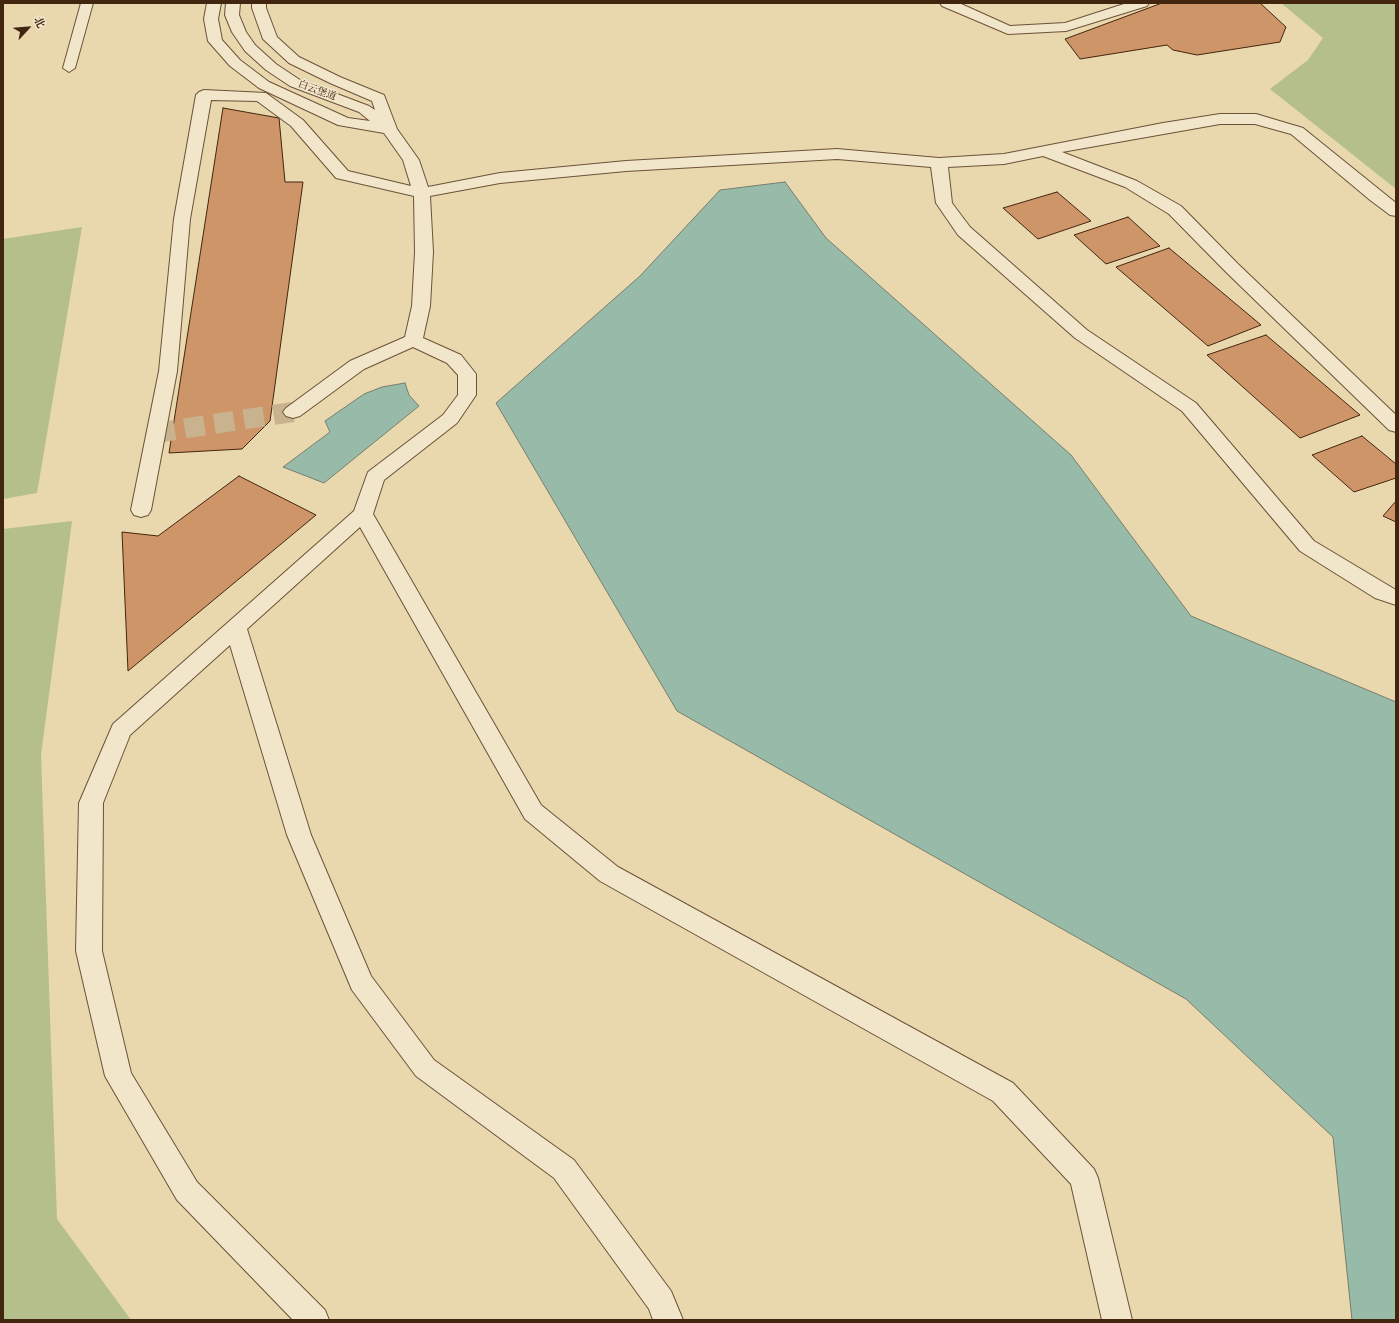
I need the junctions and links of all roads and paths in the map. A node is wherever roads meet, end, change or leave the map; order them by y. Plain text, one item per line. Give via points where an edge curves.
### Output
1 (87, 3) edge
2 (214, 3) edge
3 (233, 3) edge
4 (259, 3) edge
5 (946, 3) edge
6 (1142, 3) edge
7 (69, 68) dead end
8 (389, 129) junction
9 (1044, 151) junction
10 (939, 162) junction
11 (422, 193) junction
12 (1396, 212) edge
13 (413, 340) junction
14 (293, 412) tunnel mouth
15 (1396, 426) edge
16 (141, 510) dead end
17 (363, 514) junction
18 (1396, 598) edge
19 (236, 628) junction
20 (314, 1320) edge
21 (668, 1320) edge
22 (1117, 1320) edge

1 - 7 lane
2 - 8 street via 211,18 215,41 235,63 264,85 344,122
3 - 8 street, 白云堡道 via 232,15 239,32 250,48 271,67 295,83 364,109
4 - 8 street via 270,39 294,60 379,98
5 - 6 street via 1008,30 1066,26
8 - 11 street via 411,160
9 - 10 street via 1004,159
9 - 12 street via 1220,119 1256,119 1297,131
9 - 15 street via 1131,184 1175,210
10 - 11 street via 829,154 626,166 500,178
10 - 18 street via 944,203 964,231 1081,334 1189,407 1307,546 1382,593
11 - 13 street via 424,252 421,306
11 - 16 street via 342,176 297,123 261,96 204,95 182,219 168,371
13 - 14 street via 357,365
13 - 17 street via 454,360 467,374 467,394 450,419 375,477
17 - 19 street
17 - 22 street via 534,812 609,874 1003,1092 1084,1178
19 - 20 street via 121,730 91,803 89,952 118,1076 187,1191
19 - 21 street via 299,835 361,982 425,1068 564,1169 661,1301

